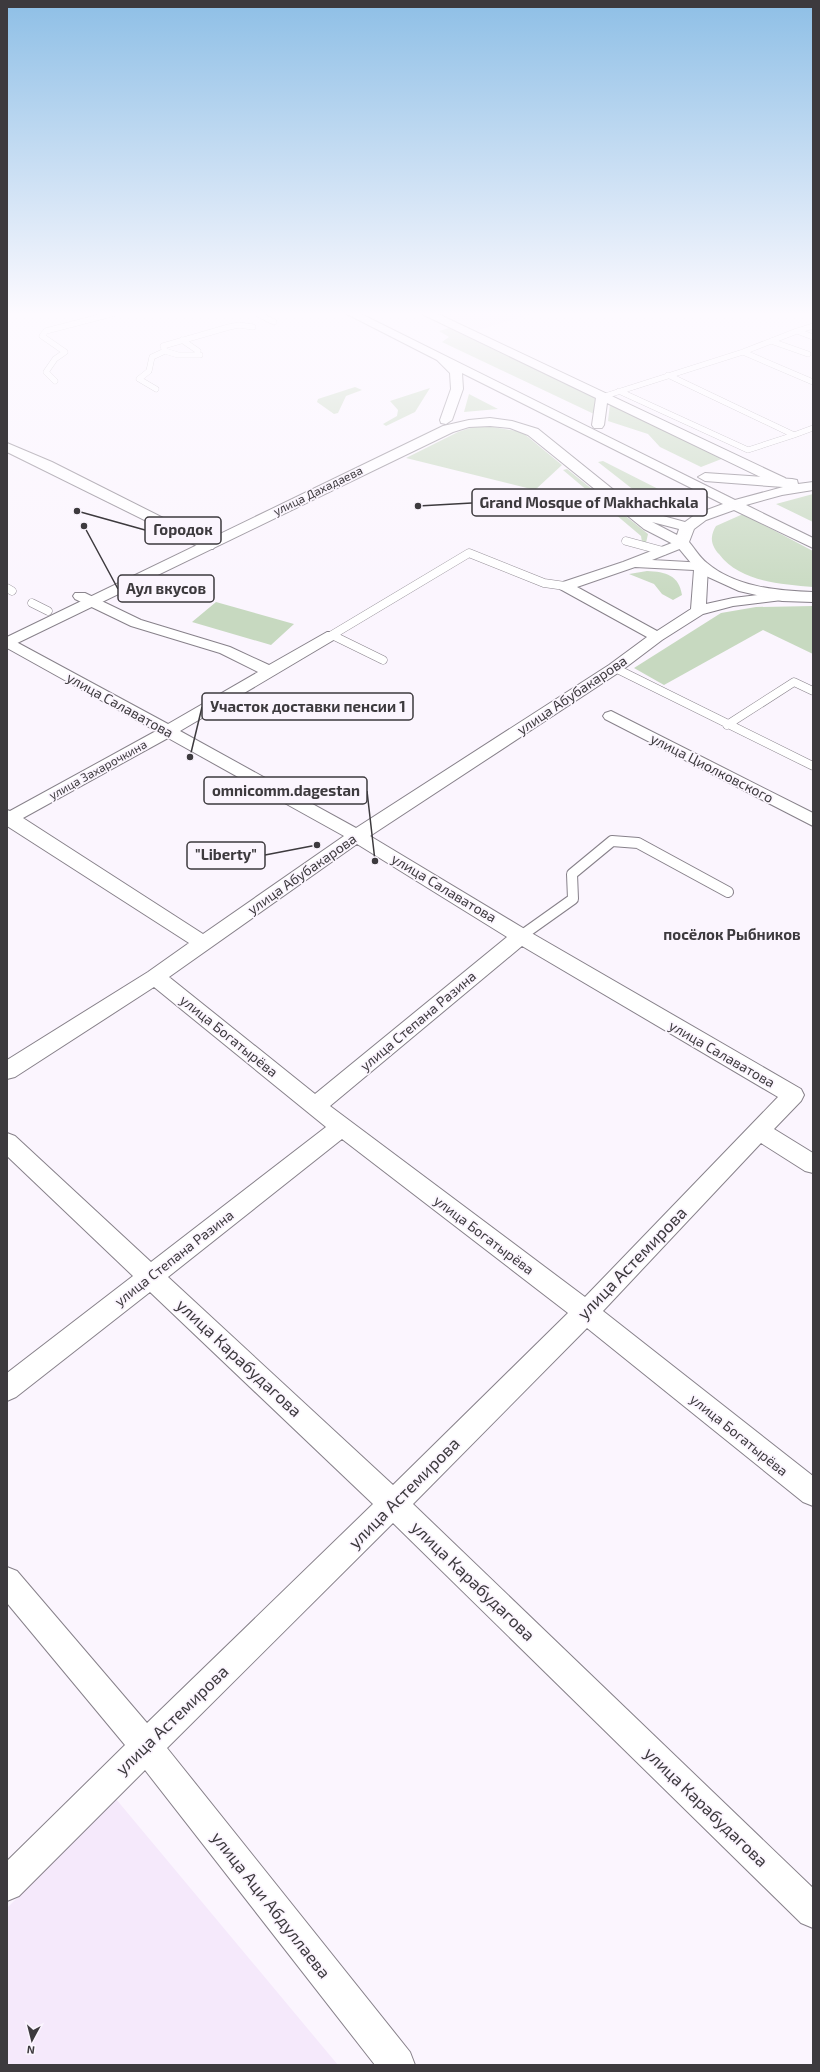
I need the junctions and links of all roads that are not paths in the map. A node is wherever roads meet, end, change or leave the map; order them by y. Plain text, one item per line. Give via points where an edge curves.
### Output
1 (450, 410) edge
2 (549, 410) edge
3 (567, 410) edge
4 (599, 410) edge
5 (631, 410) edge
6 (660, 410) edge
7 (741, 410) edge
8 (446, 420) junction
9 (598, 425) junction
10 (813, 428) edge
11 (794, 435) junction
12 (7, 447) edge
13 (700, 481) junction
14 (780, 481) junction
15 (813, 486) edge
16 (750, 499) junction
17 (736, 505) junction
18 (701, 517) junction
19 (687, 527) junction
20 (813, 530) edge
21 (626, 541) dead end
22 (203, 543) junction
23 (682, 543) junction
24 (813, 544) edge
25 (663, 551) junction
26 (628, 565) junction
27 (700, 566) junction
28 (565, 586) junction
29 (782, 596) junction
30 (813, 597) edge
31 (85, 599) junction
32 (32, 603) dead end
33 (48, 611) junction
34 (698, 611) junction
35 (332, 634) junction
36 (657, 637) junction
37 (7, 640) edge
38 (383, 660) dead end
39 (615, 668) junction
40 (270, 672) junction
41 (813, 691) edge
42 (610, 716) dead end
43 (727, 725) junction
44 (167, 732) junction
45 (813, 766) edge
46 (8, 818) edge
47 (813, 820) edge
48 (357, 836) junction
49 (728, 892) dead end
50 (521, 936) junction
51 (203, 944) junction
52 (155, 977) junction
53 (7, 1071) edge
54 (793, 1095) joint
55 (315, 1106) junction
56 (342, 1127) junction
57 (759, 1131) junction
58 (7, 1142) edge
59 (813, 1164) edge
60 (152, 1276) junction
61 (586, 1312) junction
62 (7, 1388) edge
63 (813, 1493) edge
64 (393, 1504) junction
65 (7, 1581) edge
66 (146, 1745) junction
67 (7, 1884) edge
68 (813, 1911) edge
69 (397, 2065) edge

1 - 8 main road
2 - 13 main road
3 - 9 main road
4 - 9 street
5 - 14 street
6 - 11 lane via 748,450
7 - 11 lane
8 - 19 main road via 488,417 504,418 527,425 583,463 649,516
8 - 22 main road
9 - 13 main road
10 - 11 lane
12 - 22 main road
13 - 14 main road
13 - 16 main road
13 - 17 main road
13 - 18 main road
14 - 15 main road
15 - 16 main road
16 - 17 main road
16 - 20 main road
17 - 18 main road
17 - 24 main road
18 - 19 main road
19 - 23 main road
21 - 25 lane
22 - 23 main road, улица Дахадаева via 223,537 448,429 478,421 500,422 533,432 649,526
22 - 31 main road
23 - 25 street
23 - 27 main road, улица Абубакарова
25 - 26 street
26 - 27 street
26 - 28 street
27 - 29 main road, улица Абубакарова via 740,586
27 - 34 street
28 - 35 lane via 544,583 468,553
28 - 36 street
29 - 30 main road, улица Абубакарова
29 - 34 street, улица Абубакарова via 733,602
31 - 33 main road
31 - 37 main road
31 - 40 street via 136,623 225,650
32 - 33 lane
33 - 37 main road
34 - 36 street, улица Абубакарова
35 - 38 lane
35 - 40 street, улица Захарочкина
36 - 39 street, улица Абубакарова
37 - 44 street, улица Салаватова
39 - 43 lane
39 - 48 street, улица Абубакарова
40 - 44 street, улица Захарочкина
41 - 43 lane via 794,682
42 - 47 street, улица Циолковского
43 - 45 lane
44 - 46 street, улица Захарочкина
44 - 48 street, улица Салаватова
46 - 51 street
48 - 50 street, улица Салаватова
48 - 51 street, улица Абубакарова
49 - 50 lane via 638,843 612,841 572,874 573,899
50 - 54 street, улица Салаватова
50 - 55 street, улица Степана Разина
51 - 52 street, улица Абубакарова
52 - 53 street, улица Абубакарова
52 - 55 street, улица Богатырёва
54 - 57 street, улица Астемирова
55 - 56 street, улица Богатырёва
56 - 60 street, улица Степана Разина
56 - 61 street, улица Богатырёва
57 - 59 street
57 - 61 street, улица Астемирова
58 - 60 street, улица Карабудагова
60 - 62 street, улица Степана Разина
60 - 64 street, улица Карабудагова
61 - 63 street, улица Богатырёва
61 - 64 street, улица Астемирова
64 - 66 street, улица Астемирова
64 - 68 street, улица Карабудагова
65 - 66 street, улица Аци Абдуллаева
66 - 67 street, улица Астемирова
66 - 69 street, улица Аци Абдуллаева

